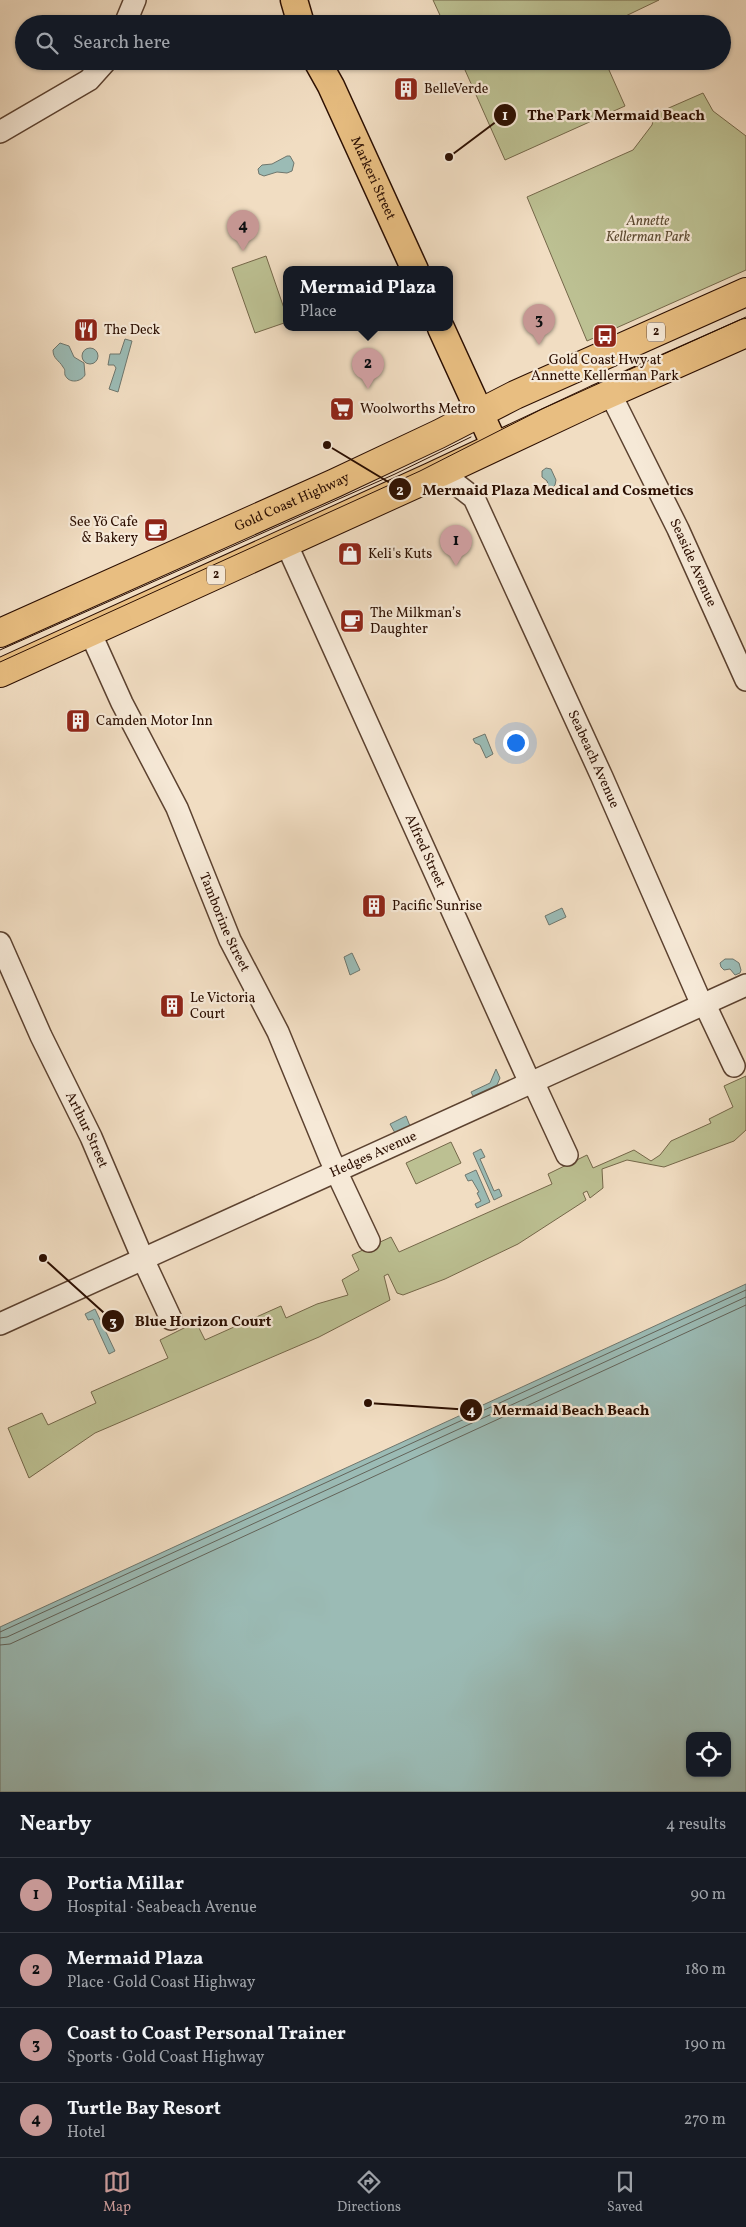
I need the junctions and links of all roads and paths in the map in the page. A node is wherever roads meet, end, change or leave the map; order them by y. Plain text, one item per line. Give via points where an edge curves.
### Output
1 (135, 0) edge
2 (294, 0) edge
3 (310, 0) edge
4 (129, 15) edge
5 (298, 15) edge
6 (312, 15) edge
7 (98, 70) edge
8 (322, 70) edge
9 (326, 70) edge
10 (331, 86) junction
11 (0, 132) edge
12 (413, 266) edge
13 (746, 292) edge
14 (442, 331) edge
15 (746, 333) edge
16 (610, 392) junction
17 (480, 412) junction
18 (439, 434) junction
19 (495, 446) junction
20 (442, 471) junction
21 (286, 543) junction
22 (90, 632) junction
23 (0, 633) edge
24 (0, 673) edge
25 (746, 680) edge
26 (0, 943) edge
27 (746, 985) edge
28 (702, 1005) junction
29 (734, 1066) dead end
30 (530, 1083) junction
31 (567, 1155) dead end
32 (337, 1171) junction
33 (369, 1241) dead end
34 (142, 1259) junction
35 (171, 1319) dead end
36 (0, 1324) edge

1 - 4 street
2 - 5 main road
3 - 6 main road
7 - 11 street via 89,80
8 - 10 main road, Markeri Street
9 - 10 main road, Markeri Street
10 - 12 main road, Markeri Street
13 - 17 highway, Gold Coast Highway / 2
14 - 17 main road
15 - 16 highway, 2
16 - 19 highway, 2
16 - 25 street, Seaside Avenue via 678,529
17 - 18 highway, Gold Coast Highway / 2
17 - 19 main road
18 - 20 highway
18 - 23 highway, Gold Coast Highway / 2
19 - 20 highway, 2
20 - 21 highway, 2
20 - 28 street, Seabeach Avenue via 474,498
21 - 22 highway, 2
21 - 30 street, Alfred Street
22 - 24 highway, 2
22 - 32 street, Tamborine Street via 131,721 177,808 223,926 278,1032
26 - 34 street, Arthur Street via 91,1137
27 - 28 street, Hedges Avenue
28 - 29 street, Seabeach Avenue via 707,1009
28 - 30 street, Hedges Avenue
30 - 31 street, Alfred Street via 536,1088
30 - 32 street, Hedges Avenue
32 - 33 street, Tamborine Street
32 - 34 street, Hedges Avenue
34 - 35 street, Arthur Street
34 - 36 street, Hedges Avenue

